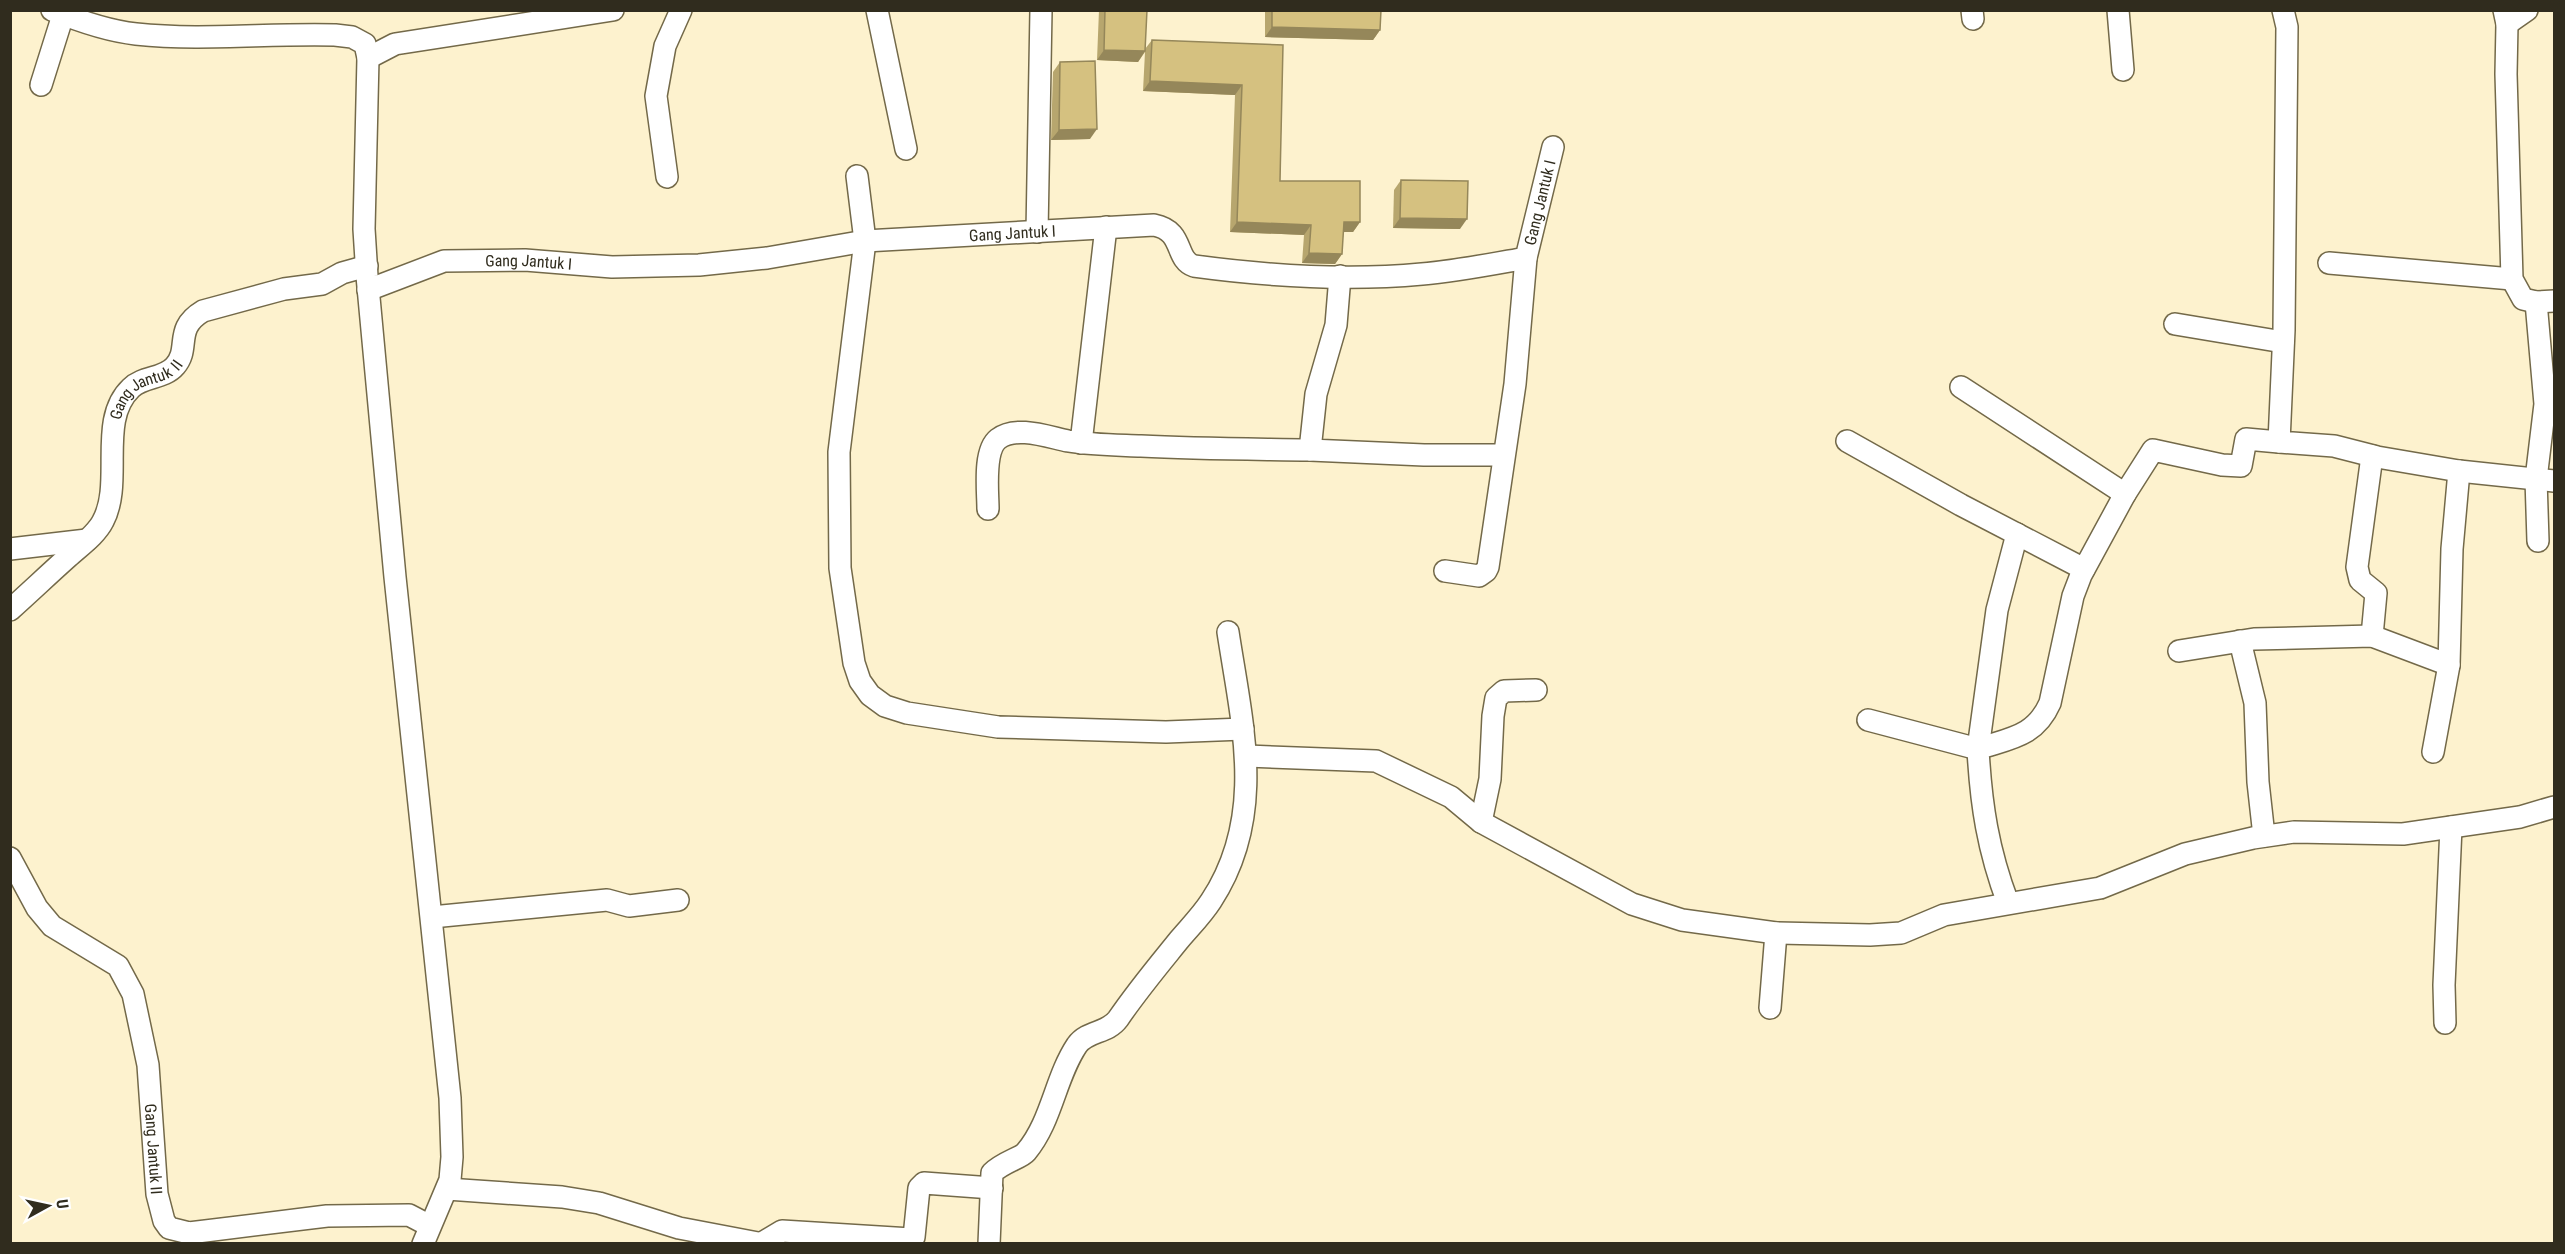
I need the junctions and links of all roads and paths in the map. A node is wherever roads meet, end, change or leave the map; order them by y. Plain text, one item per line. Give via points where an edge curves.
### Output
1 (613, 10) edge
2 (681, 10) edge
3 (877, 10) edge
4 (1041, 10) edge
5 (2118, 10) edge
6 (2283, 10) edge
7 (2527, 10) edge
8 (58, 13) edge
9 (2506, 17) edge
10 (368, 58) junction
11 (2123, 70) dead end
12 (41, 86) dead end
13 (1553, 147) dead end
14 (906, 149) dead end
15 (857, 176) dead end
16 (667, 177) dead end
17 (1106, 228) junction
18 (1037, 232) junction
19 (865, 241) junction
20 (1526, 258) junction
21 (2329, 262) dead end
22 (367, 266) junction
23 (1340, 276) junction
24 (2512, 279) junction
25 (368, 290) junction
26 (2545, 302) edge
27 (2175, 324) dead end
28 (2283, 342) junction
29 (2549, 375) edge
30 (1961, 387) dead end
31 (1847, 441) dead end
32 (2279, 442) junction
33 (1081, 443) junction
34 (1310, 450) junction
35 (1503, 455) junction
36 (2372, 456) junction
37 (2459, 471) junction
38 (2545, 480) edge
39 (2125, 494) junction
40 (988, 509) dead end
41 (2017, 534) junction
42 (87, 540) junction
43 (2538, 541) dead end
44 (10, 549) edge
45 (2084, 569) junction
46 (1445, 570) dead end
47 (10, 610) edge
48 (1228, 632) dead end
49 (2372, 636) junction
50 (2240, 641) junction
51 (2179, 651) dead end
52 (2449, 665) junction
53 (1536, 690) dead end
54 (1868, 720) dead end
55 (1243, 729) junction
56 (1978, 749) junction
57 (2433, 752) dead end
58 (1247, 756) junction
59 (2554, 807) edge
60 (1481, 822) junction
61 (2451, 827) junction
62 (2264, 836) junction
63 (10, 858) edge
64 (678, 900) dead end
65 (2008, 903) junction
66 (432, 918) junction
67 (1776, 933) junction
68 (1770, 1008) dead end
69 (2445, 1023) dead end
70 (992, 1188) junction
71 (447, 1189) junction
72 (426, 1235) edge
73 (220, 1236) edge
74 (763, 1243) edge
75 (988, 1244) edge

1 - 10 street via 395,45
2 - 16 street via 665,46 656,96
3 - 14 street
4 - 18 street
5 - 11 street
6 - 28 street via 2287,27
7 - 9 street
8 - 10 street via 135,34 348,36 365,44
8 - 12 street
9 - 24 street
10 - 22 street via 364,229
13 - 20 street, Gang Jantuk I
15 - 19 street
17 - 18 street, Gang Jantuk I
17 - 23 street, Gang Jantuk I via 1166,227 1186,261 1194,266 1252,273
17 - 33 street
18 - 19 street, Gang Jantuk I
19 - 25 street, Gang Jantuk I via 699,265 612,267 525,260 444,261
19 - 55 street via 839,452 840,568 854,663 870,695 885,706 907,713 998,727 1154,732
20 - 23 street, Gang Jantuk I via 1421,274
20 - 35 street via 1515,384
21 - 24 street
22 - 25 street
22 - 42 street, Gang Jantuk II via 322,284 284,289 196,315 184,330 180,359 175,366 136,384 122,400 115,416 108,510
23 - 34 street via 1336,325 1316,394
24 - 26 street via 2523,299
25 - 66 street
26 - 29 street
27 - 28 street
28 - 32 street
29 - 38 street
30 - 39 street
31 - 41 street
32 - 36 street via 2334,446
32 - 39 street via 2246,438 2241,466 2153,450
33 - 34 street
33 - 40 street via 1020,432 995,440 988,456
34 - 35 street
35 - 46 street via 1486,571 1479,576
36 - 37 street
36 - 49 street via 2357,567 2360,580 2376,593
37 - 38 street
37 - 52 street
38 - 43 street
39 - 45 street
41 - 45 street
41 - 56 street via 1997,610
42 - 44 street
42 - 47 street, Gang Jantuk II
45 - 56 street via 2073,596 2044,716 2033,729
48 - 55 street
49 - 50 street
49 - 52 street
50 - 51 street
50 - 62 street via 2255,703
52 - 57 street
53 - 60 street via 1504,692 1496,698 1490,779
54 - 56 street
55 - 58 street
56 - 65 street via 1980,801 1994,867
58 - 60 street via 1376,761 1451,797
58 - 70 street via 1241,828 1222,883 1112,1026 1090,1034 1077,1045 1040,1131 1025,1154 1008,1160 992,1173
59 - 61 street via 2520,817
60 - 67 street via 1641,908 1682,921
61 - 62 street via 2403,834 2294,832
61 - 69 street
62 - 65 street via 2185,854 2100,888
63 - 73 street, Gang Jantuk II via 37,908 52,926 118,966 133,994 148,1065 158,1194 164,1221 178,1231
64 - 66 street via 630,906 607,900
65 - 67 street via 1932,919 1901,933
66 - 71 street via 450,1098 452,1157
67 - 68 street
70 - 74 street via 924,1183 919,1188 914,1237 910,1239 782,1232
70 - 75 street
71 - 72 street
71 - 74 street via 598,1203 678,1228
72 - 73 street, Gang Jantuk II via 410,1215 327,1216

